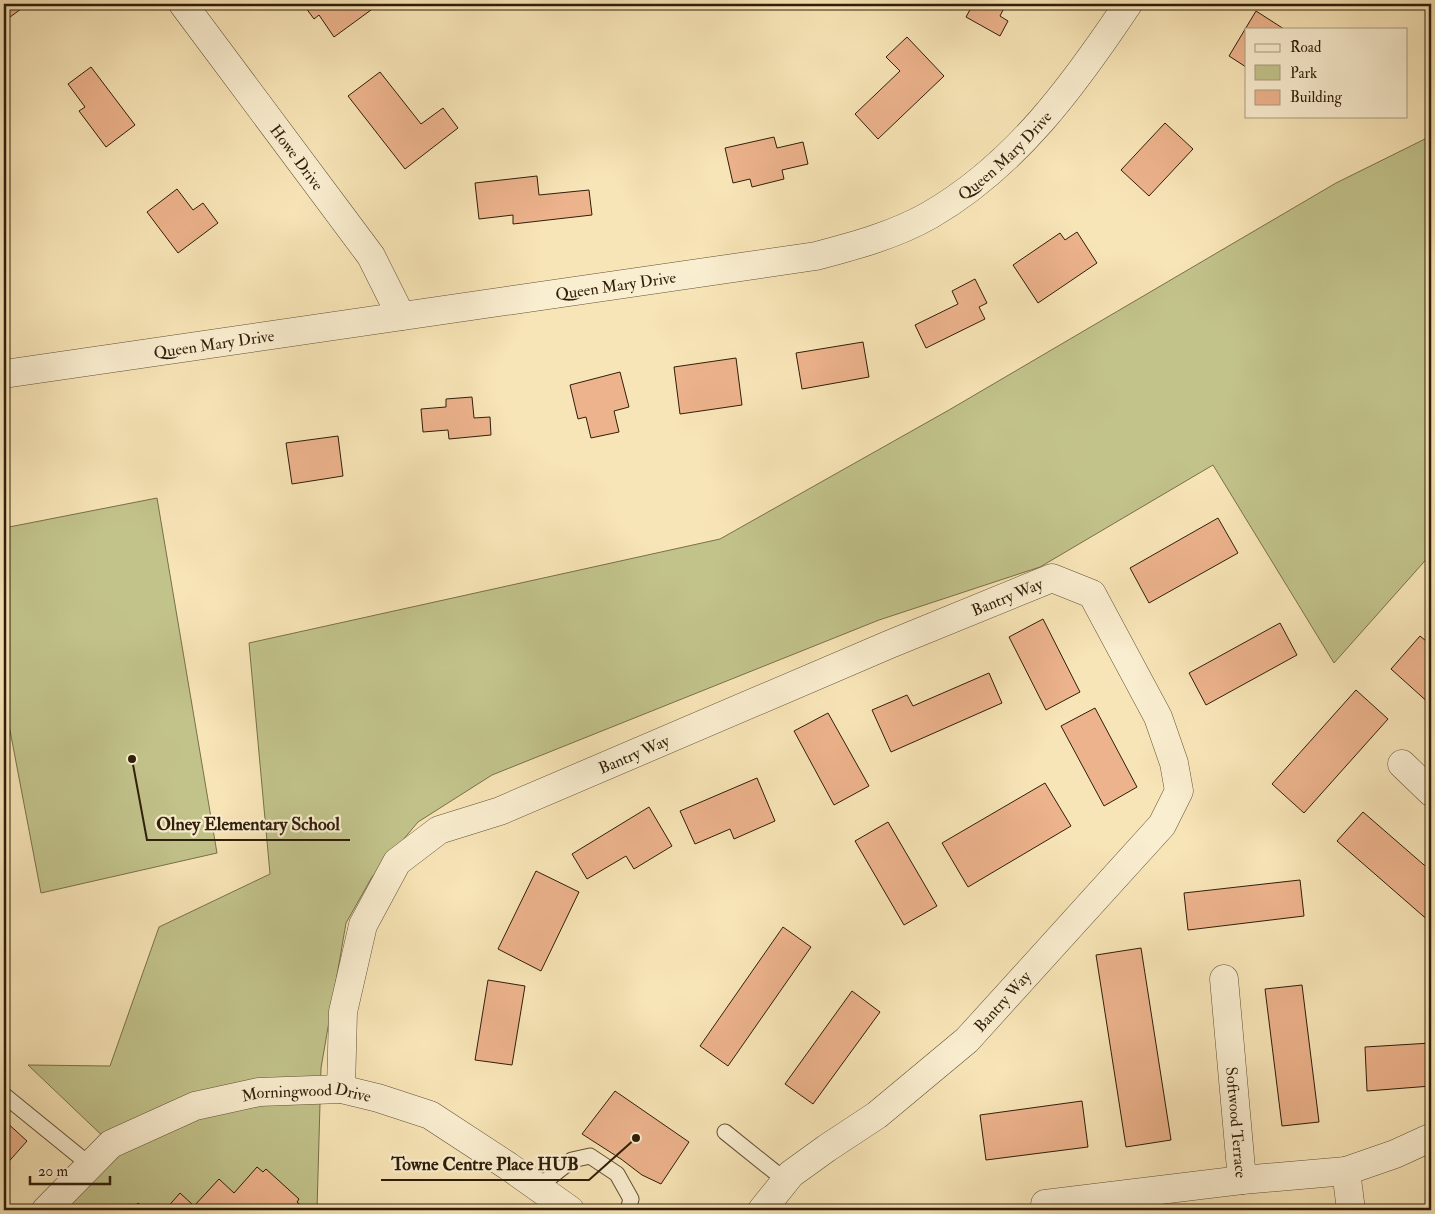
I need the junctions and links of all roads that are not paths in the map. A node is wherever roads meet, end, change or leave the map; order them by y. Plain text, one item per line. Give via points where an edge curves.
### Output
1 (183, 4) edge
2 (1128, 4) edge
3 (401, 316) junction
4 (4, 374) edge
5 (1402, 764) dead end
6 (1431, 792) edge
7 (1224, 980) dead end
8 (341, 1089) junction
9 (4, 1095) edge
10 (724, 1132) dead end
11 (1430, 1138) edge
12 (90, 1165) junction
13 (1346, 1171) junction
14 (1242, 1180) junction
15 (786, 1181) junction
16 (538, 1187) junction
17 (1045, 1204) dead end
18 (46, 1210) edge
19 (570, 1210) edge
20 (628, 1210) edge
21 (762, 1210) edge
22 (1351, 1210) edge

1 - 3 street, Howe Drive via 371,256
2 - 3 street, Queen Mary Drive via 1073,82 1013,152 970,189 907,226 816,256
3 - 4 street, Queen Mary Drive
5 - 6 street
7 - 14 street, Softwood Terrace
8 - 12 street, Morningwood Drive via 259,1092 195,1106 111,1144
8 - 15 street, Bantry Way via 343,1012 363,925 396,862 439,830 500,811 1052,578 1092,594 1158,717 1180,791 1162,825 967,1040 878,1115 827,1148
8 - 16 street, Morningwood Drive via 430,1115
9 - 12 lane
10 - 15 lane
11 - 13 street, Softwood Terrace
12 - 18 street, Morningwood Drive
13 - 14 street, Softwood Terrace
13 - 22 street
14 - 17 street
15 - 21 street, Bantry Way
16 - 19 street, Morningwood Drive
16 - 20 lane via 572,1160 590,1156 617,1174 631,1200

